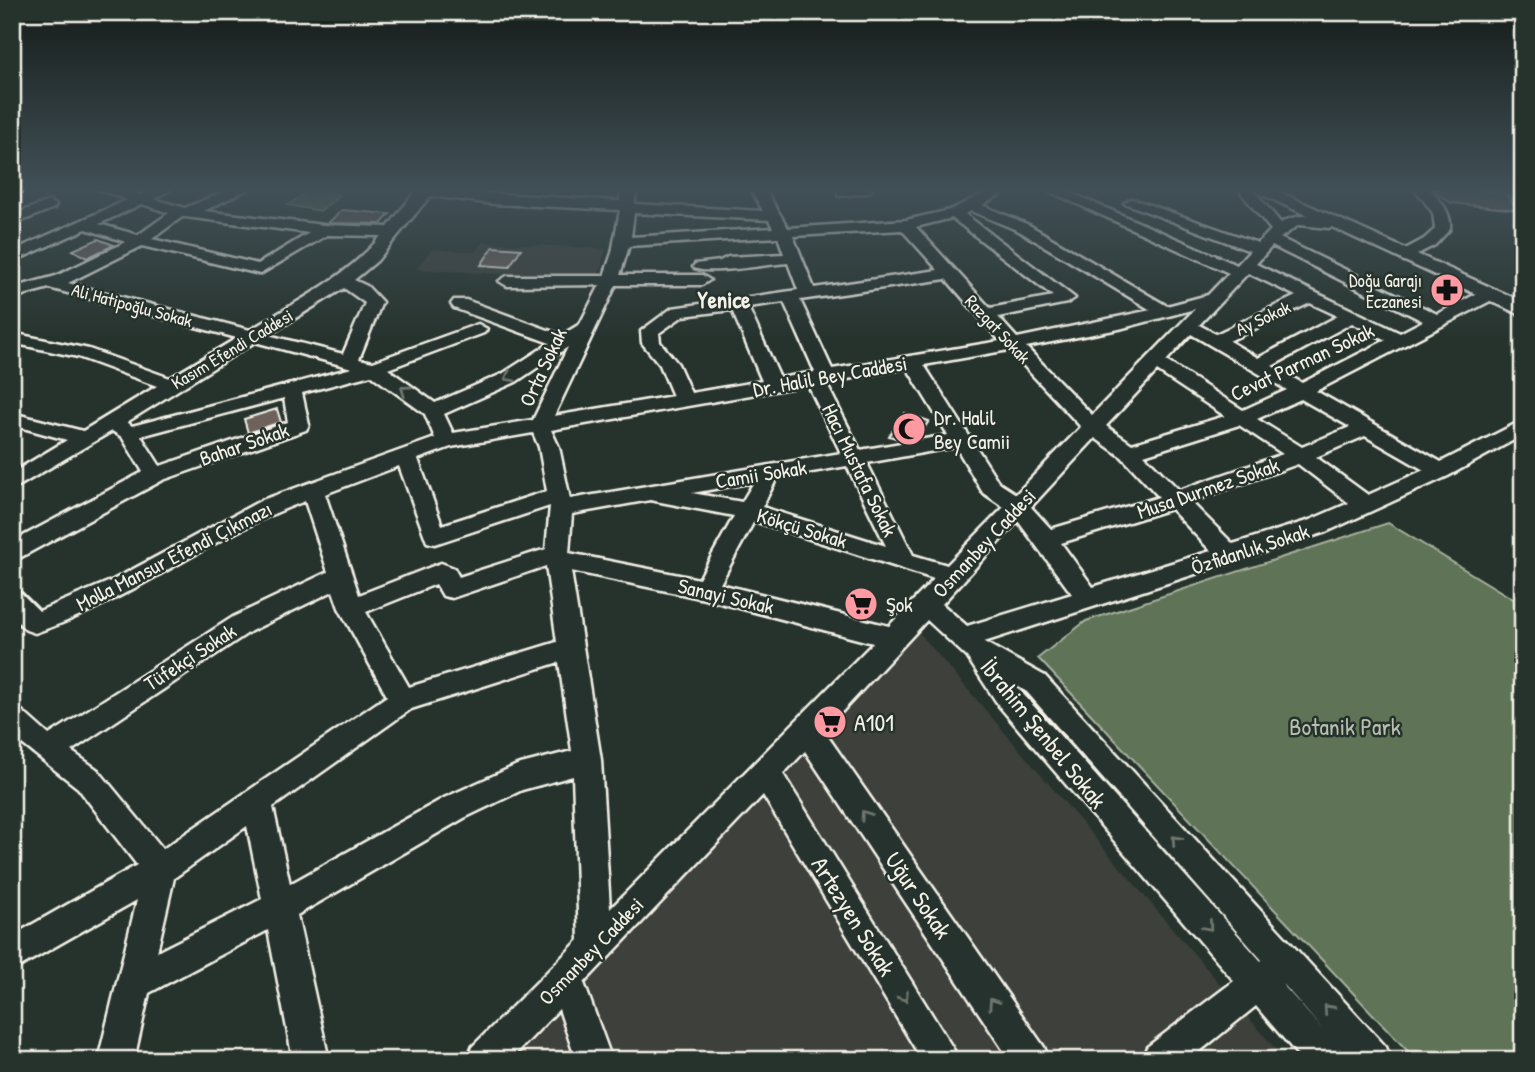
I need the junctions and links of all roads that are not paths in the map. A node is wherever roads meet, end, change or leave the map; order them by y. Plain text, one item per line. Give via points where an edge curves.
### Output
1 (52, 239) edge
2 (134, 239) edge
3 (143, 239) edge
4 (309, 239) edge
5 (386, 239) edge
6 (698, 239) joint
7 (786, 239) edge
8 (918, 239) edge
9 (997, 239) edge
10 (1043, 239) edge
11 (1172, 239) edge
12 (1269, 239) edge
13 (1275, 239) edge
14 (1364, 239) edge
15 (1438, 239) edge
16 (140, 241) junction
17 (626, 242) joint
18 (12, 257) edge
19 (1404, 257) junction
20 (794, 258) junction
21 (1243, 268) junction
22 (701, 274) junction
23 (948, 275) junction
24 (343, 281) junction
25 (508, 281) dead end
26 (50, 283) junction
27 (611, 283) junction
28 (12, 293) edge
29 (799, 295) junction
30 (1488, 295) junction
31 (1310, 296) junction
32 (1211, 299) junction
33 (460, 304) dead end
34 (738, 304) junction
35 (711, 308) junction
36 (1523, 310) edge
37 (1166, 312) junction
38 (985, 314) junction
39 (1352, 317) junction
40 (1437, 321) junction
41 (1187, 325) junction
42 (587, 326) junction
43 (478, 329) dead end
44 (12, 338) edge
45 (252, 338) junction
46 (1400, 340) junction
47 (1216, 341) junction
48 (564, 342) junction
49 (1013, 344) junction
50 (349, 361) junction
51 (1154, 361) junction
52 (913, 362) junction
53 (1259, 365) junction
54 (374, 368) junction
55 (821, 378) junction
56 (171, 385) junction
57 (774, 386) junction
58 (292, 389) junction
59 (1304, 391) junction
60 (685, 401) junction
61 (433, 411) junction
62 (1243, 417) junction
63 (12, 419) edge
64 (1523, 426) edge
65 (120, 427) junction
66 (540, 427) junction
67 (1094, 428) junction
68 (1367, 428) junction
69 (85, 438) junction
70 (960, 440) junction
71 (447, 441) junction
72 (1129, 452) junction
73 (406, 455) junction
74 (1301, 456) junction
75 (855, 458) junction
76 (1441, 471) junction
77 (770, 472) junction
78 (155, 475) junction
79 (12, 483) edge
80 (312, 489) junction
81 (648, 493) junction
82 (560, 501) junction
83 (1178, 501) junction
84 (1367, 505) junction
85 (1018, 506) junction
86 (749, 511) junction
87 (1046, 539) junction
88 (12, 553) edge
89 (557, 556) junction
90 (1230, 556) junction
91 (904, 560) junction
92 (952, 576) junction
93 (340, 577) junction
94 (705, 590) junction
95 (12, 600) edge
96 (1089, 600) junction
97 (926, 604) junction
98 (351, 608) junction
99 (894, 638) junction
100 (969, 644) junction
101 (571, 648) junction
102 (403, 700) junction
103 (12, 719) edge
104 (807, 730) junction
105 (48, 751) junction
106 (587, 761) junction
107 (765, 772) junction
108 (257, 800) junction
109 (160, 869) junction
110 (280, 907) junction
111 (596, 946) junction
112 (12, 955) edge
113 (1286, 962) junction
114 (565, 978) junction
115 (134, 982) junction
116 (1258, 982) junction
117 (116, 1060) edge
118 (311, 1060) edge
119 (485, 1060) edge
120 (594, 1060) edge
121 (942, 1060) edge
122 (1031, 1060) edge
123 (1160, 1060) edge
124 (1326, 1060) edge
125 (1373, 1060) edge

1 - 18 street
2 - 16 street
3 - 16 street
4 - 16 street via 260,269
5 - 24 street, Kasım Efendi Caddesi
6 - 17 street
6 - 22 street
7 - 20 street, Hacı Mustafa Sokak
8 - 23 street, Razgat Sokak
9 - 38 street via 1067,298
10 - 37 street
11 - 21 street
12 - 21 street, Osmanbey Caddesi
13 - 40 street
14 - 19 main road
15 - 19 street
16 - 26 street
17 - 27 street, Orta Sokak
19 - 30 main road
20 - 22 street via 728,262 728,266
20 - 29 street, Hacı Mustafa Sokak
21 - 31 street
21 - 32 street, Osmanbey Caddesi
22 - 27 street
22 - 35 street
23 - 29 street
23 - 38 street, Razgat Sokak
24 - 45 street, Kasım Efendi Caddesi
24 - 50 street via 374,302
25 - 27 street
26 - 28 street, Ali Hatipoğlu Sokak
26 - 45 street, Ali Hatipoğlu Sokak
27 - 42 street, Orta Sokak
29 - 34 street
29 - 55 street, Hacı Mustafa Sokak
30 - 36 main road
30 - 40 street, Cevat Parman Sokak
31 - 39 street
31 - 47 street, Ay Sokak
32 - 37 street, Dr. Halil Bey Caddesi
32 - 41 street, Osmanbey Caddesi
33 - 48 street
34 - 35 street
34 - 57 street
35 - 60 street via 678,312 650,331 651,343 668,364
37 - 49 street, Dr. Halil Bey Caddesi
38 - 49 street, Razgat Sokak
39 - 46 street
39 - 53 street
40 - 46 street, Cevat Parman Sokak
41 - 47 street
41 - 51 street, Osmanbey Caddesi
42 - 48 street
42 - 66 street, Orta Sokak via 551,393
43 - 54 street
44 - 56 street via 83,353
45 - 50 street, Ali Hatipoğlu Sokak
45 - 56 street, Kasım Efendi Caddesi
46 - 59 street, Cevat Parman Sokak
47 - 53 street
48 -> 61 street via 509,378
49 - 52 street, Dr. Halil Bey Caddesi
49 - 67 street, Razgat Sokak
50 - 54 street, Ali Hatipoğlu Sokak
51 - 62 street
51 - 67 street, Osmanbey Caddesi
52 - 55 street, Dr. Halil Bey Caddesi
52 - 70 street
53 - 59 street
54 - 58 street
61 -> 54 street
55 - 57 street, Dr. Halil Bey Caddesi
55 - 75 street, Hacı Mustafa Sokak
56 - 65 street, Kasım Efendi Caddesi
57 - 60 street, Dr. Halil Bey Caddesi
58 - 65 street
58 - 78 street, Bahar Sokak via 299,425
59 - 62 street, Cevat Parman Sokak
59 - 68 street
60 - 66 street, Dr. Halil Bey Caddesi
61 - 71 street
62 - 72 street, Cevat Parman Sokak
62 - 74 street
63 - 69 street
64 - 76 street, Özfidanlık Sokak
65 - 69 street, Kasım Efendi Caddesi
65 - 78 street
66 - 71 street, Dr. Halil Bey Caddesi
66 - 82 street
67 - 72 street, Razgat Sokak
67 - 85 street, Osmanbey Caddesi
68 - 74 street, Musa Durmez Sokak
68 - 76 street
69 - 79 street, Kasım Efendi Caddesi
70 - 75 street, Camii Sokak
70 - 85 street via 991,488
71 - 73 street, Dr. Halil Bey Caddesi
72 - 83 street, Razgat Sokak
73 - 80 street, Molla Mansur Efendi Çıkmazı
73 - 82 street, Camii Sokak via 435,536
74 - 83 street, Musa Durmez Sokak
74 - 84 street
75 - 77 street, Camii Sokak
75 - 91 street, Hacı Mustafa Sokak
76 - 84 street, Özfidanlık Sokak
77 - 81 street, Camii Sokak
77 - 86 street
78 - 88 street, Bahar Sokak
80 - 93 street
80 - 95 street, Molla Mansur Efendi Çıkmazı via 270,506 85,604 35,623
81 - 82 street, Camii Sokak
81 - 86 street, Kökçü Sokak
82 - 89 street
83 - 87 street, Musa Durmez Sokak
83 - 90 street, Razgat Sokak
84 - 90 street, Özfidanlık Sokak
85 - 87 street
85 - 92 street, Osmanbey Caddesi
86 - 91 street, Kökçü Sokak
86 - 94 street
87 - 96 street
89 - 94 street, Sanayi Sokak
89 - 98 street via 452,589 442,572
89 - 101 street
90 - 96 street, Özfidanlık Sokak
91 - 92 street, Kökçü Sokak
92 - 97 street, Osmanbey Caddesi
93 - 98 street
93 - 105 street, Tüfekçi Sokak via 242,624
94 - 99 street, Sanayi Sokak
96 - 100 street, Özfidanlık Sokak
97 - 99 street, Osmanbey Caddesi
97 - 100 street
98 - 102 street
99 - 104 street, Osmanbey Caddesi
113 -> 100 street, İbrahim Şenbel Sokak via 1036,684
100 -> 116 street, İbrahim Şenbel Sokak via 1008,698
101 - 102 street
101 - 106 street
102 - 108 street
103 - 105 street
104 - 107 street, Osmanbey Caddesi
122 -> 104 street, Uğur Sokak
105 - 109 street via 88,779
106 - 110 street via 517,778
106 - 111 street
107 - 111 street, Osmanbey Caddesi
107 -> 121 street, Artezyen Sokak
108 - 109 street
108 - 110 street
109 - 112 street
109 - 115 street
110 - 115 street
110 - 118 street
111 - 114 street, Osmanbey Caddesi
113 - 116 street
125 -> 113 street, İbrahim Şenbel Sokak
114 - 119 street, Osmanbey Caddesi
114 - 120 street
115 - 117 street
116 - 123 street
116 - 124 street, İbrahim Şenbel Sokak

